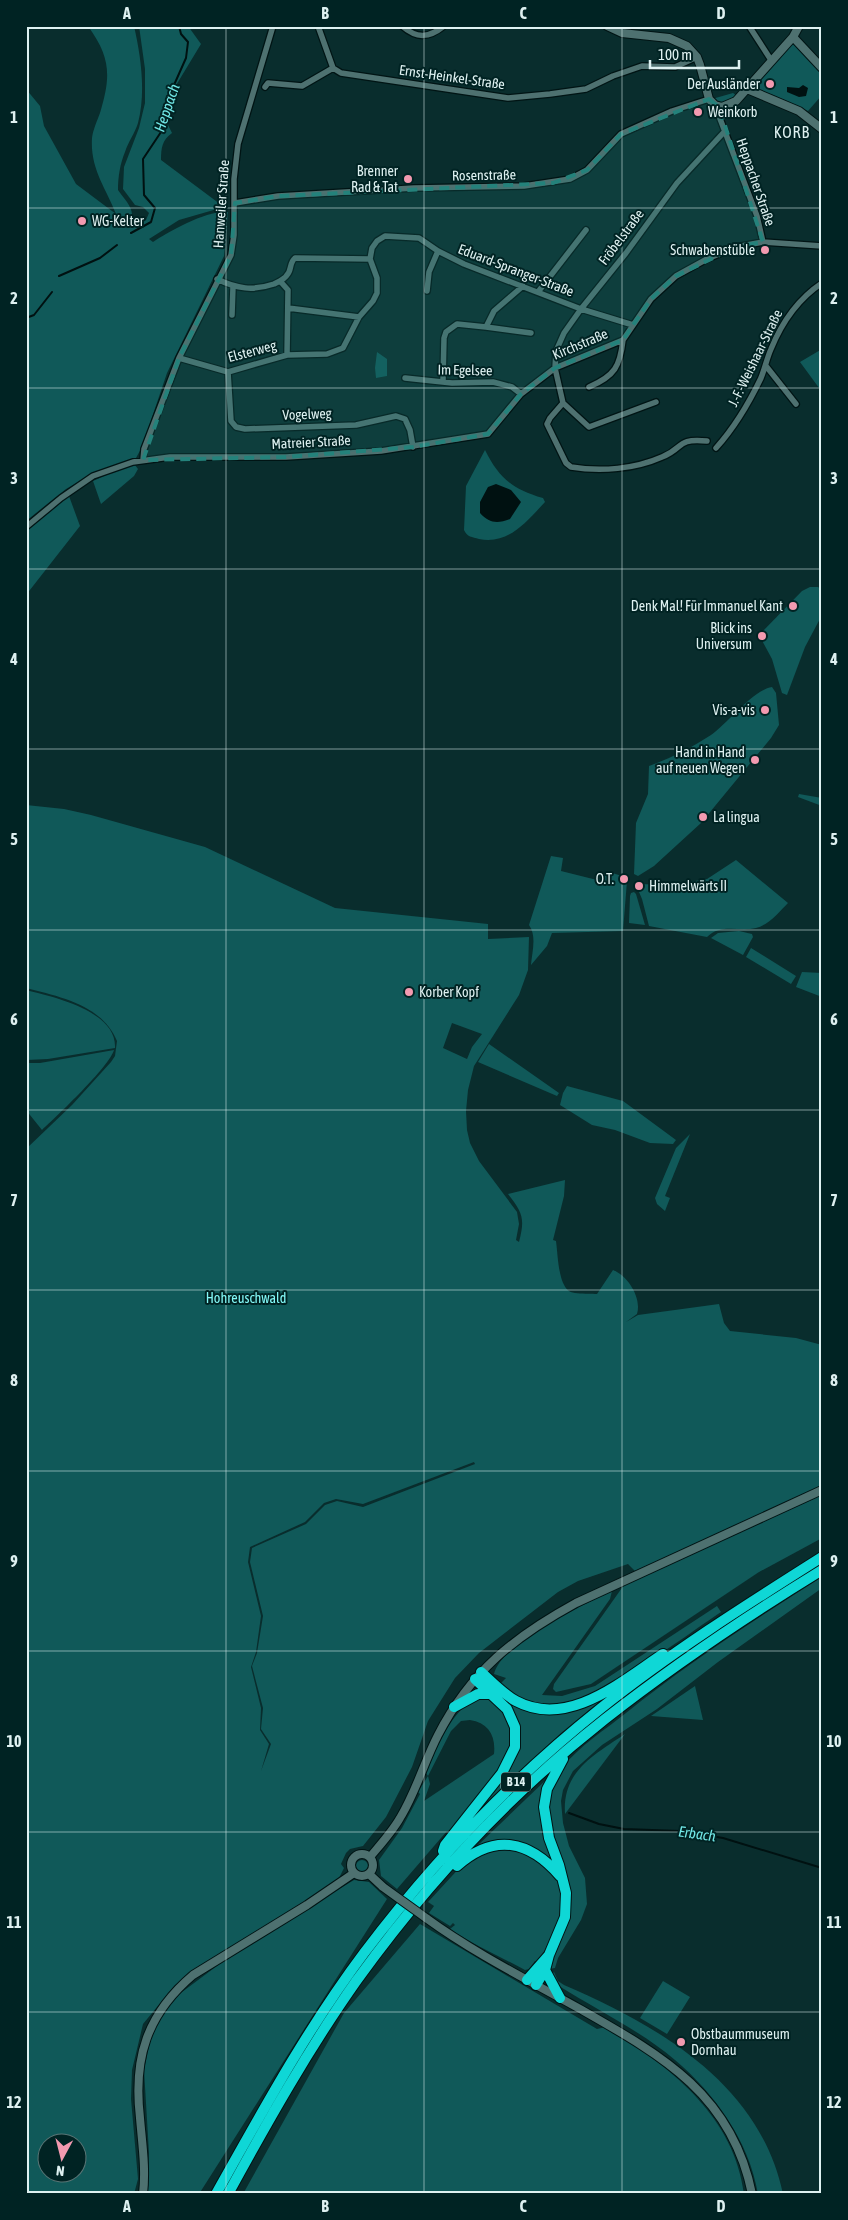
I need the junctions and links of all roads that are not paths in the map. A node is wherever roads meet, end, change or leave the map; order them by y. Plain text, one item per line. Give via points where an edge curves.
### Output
1 (273, 26) edge
2 (318, 26) edge
3 (402, 26) edge
4 (444, 26) edge
5 (607, 26) edge
6 (749, 26) edge
7 (799, 26) edge
8 (793, 36) junction
9 (697, 57) junction
10 (771, 60) junction
11 (333, 68) junction
12 (822, 68) edge
13 (265, 87) dead end
14 (747, 89) junction
15 (709, 100) junction
16 (719, 107) junction
17 (822, 130) edge
18 (725, 131) junction
19 (235, 203) junction
20 (586, 230) dead end
21 (763, 242) junction
22 (822, 246) edge
23 (438, 251) junction
24 (370, 259) junction
25 (217, 280) junction
26 (280, 281) junction
27 (822, 283) edge
28 (523, 286) junction
29 (233, 287) junction
30 (427, 291) dead end
31 (538, 292) junction
32 (288, 308) junction
33 (581, 308) junction
34 (232, 315) dead end
35 (358, 317) junction
36 (633, 325) junction
37 (486, 327) junction
38 (531, 333) dead end
39 (623, 340) junction
40 (287, 354) junction
41 (179, 358) junction
42 (766, 366) junction
43 (555, 368) junction
44 (228, 372) junction
45 (405, 378) dead end
46 (443, 381) junction
47 (589, 388) dead end
48 (521, 394) junction
49 (656, 402) dead end
50 (563, 404) junction
51 (796, 404) dead end
52 (488, 434) joint
53 (707, 441) dead end
54 (413, 447) junction
55 (716, 448) dead end
56 (143, 460) junction
57 (26, 527) edge
58 (822, 1490) edge
59 (822, 1557) edge
60 (822, 1570) edge
61 (683, 1647) junction
62 (478, 1675) junction
63 (491, 1694) junction
64 (454, 1707) junction
65 (566, 1752) junction
66 (370, 1857) junction
67 (438, 1864) junction
68 (354, 1873) junction
69 (442, 1873) junction
70 (369, 1874) junction
71 (560, 1877) junction
72 (549, 1955) junction
73 (545, 1970) junction
74 (532, 1983) junction
75 (560, 1998) junction
76 (143, 2194) edge
77 (216, 2194) edge
78 (228, 2194) edge
79 (752, 2194) edge

1 - 19 street, Hanweiler Straße via 238,144
2 - 11 street
3 - 4 street via 420,35 434,34
5 - 9 street via 622,33 679,41
6 - 10 street
7 - 8 street
8 - 10 street
8 - 12 street
9 - 11 street, Ernst-Heinkel-Straße via 675,67 642,66 586,89 508,98 341,73
9 - 15 street
10 - 14 street
11 - 13 street via 302,86 268,83
14 - 16 street via 732,104
14 - 17 street via 800,111
15 - 16 street
15 - 19 street, Rosenstraße via 620,134 587,170 570,179 524,186 278,196
16 - 18 street, Heppacher Straße
18 - 21 street, Heppacher Straße via 757,216
18 - 33 street, Fröbelstraße via 677,183
19 - 25 street, Hanweiler Straße via 231,254
20 - 31 street
21 - 22 street, Kirchstraße
21 - 36 street, Kirchstraße via 736,247 676,276 651,299
23 - 24 street, Eduard-Spranger-Straße via 418,238 384,236 372,248
23 - 28 street, Eduard-Spranger-Straße
23 - 30 street via 429,272
24 - 26 street via 295,258 288,275
24 - 35 street, Elsterweg via 377,278 377,293 374,301
25 - 29 street
25 - 41 street, Hanweiler Straße
26 - 29 street via 262,288
26 - 32 street via 288,290
27 - 42 street, J.-F.-Weishaar-Straße via 803,296 791,312 770,350
28 - 31 street, Eduard-Spranger-Straße
28 - 37 street via 494,312
29 - 34 street
31 - 33 street, Eduard-Spranger-Straße
32 - 35 street
32 - 40 street
33 - 36 street, Eduard-Spranger-Straße
33 - 43 street, Fröbelstraße via 556,351
35 - 40 street, Elsterweg via 343,348 326,354
36 - 39 street, Kirchstraße
37 - 38 street
37 - 46 street via 457,324 446,332
39 - 43 street, Kirchstraße
39 - 47 street via 621,359 614,371 604,381
40 - 44 street, Elsterweg
41 - 44 street, Elsterweg
41 - 56 street, Hanweiler Straße via 144,449
42 - 51 street
42 - 55 street, J.-F.-Weishaar-Straße via 734,428
43 - 48 street, Kirchstraße
43 - 50 street
44 - 54 street, Vogelweg via 231,421 236,427 356,425 396,416 405,419
45 - 46 street, Im Egelsee
46 - 48 street, Im Egelsee via 492,382 512,387
48 - 52 street, Kirchstraße
49 - 50 street via 589,427
50 - 53 street via 547,424 566,463 572,467 626,468 664,457 682,442
52 - 54 street, Matreier Straße
54 - 56 street, Matreier Straße via 286,457
56 - 57 street, Matreier Straße via 93,476
58 - 62 street via 576,1603 525,1633
59 - 61 highway, B 14
60 - 65 highway, B 14 via 705,1645
61 - 62 highway via 666,1653 589,1700 554,1710 541,1710 517,1702
61 - 67 highway, B 14 via 557,1745 497,1800
62 - 63 highway
62 - 64 street
63 - 64 highway via 478,1694
63 - 67 highway via 512,1718 515,1747 502,1773 445,1845
64 - 66 street via 400,1818
65 - 69 highway, B 14 via 506,1807
65 - 71 highway via 547,1789 544,1808
66 - 68 street via 364,1854 355,1857 351,1865
66 - 70 street via 373,1865
67 - 77 highway, B 14 via 364,1953 330,2001 294,2056
68 - 70 street
68 - 76 street via 193,1975 159,2012 144,2043 138,2072
69 - 71 highway via 452,1870 482,1849 505,1844 538,1854
69 - 78 highway, B 14 via 375,1956 340,2006 284,2094
70 - 74 street, bridge via 449,1935
71 - 72 highway via 566,1893 566,1909
72 - 73 highway
72 - 74 highway
73 - 74 highway
73 - 75 highway
74 - 75 street
75 - 79 street via 635,2041 692,2083 726,2125 739,2149

